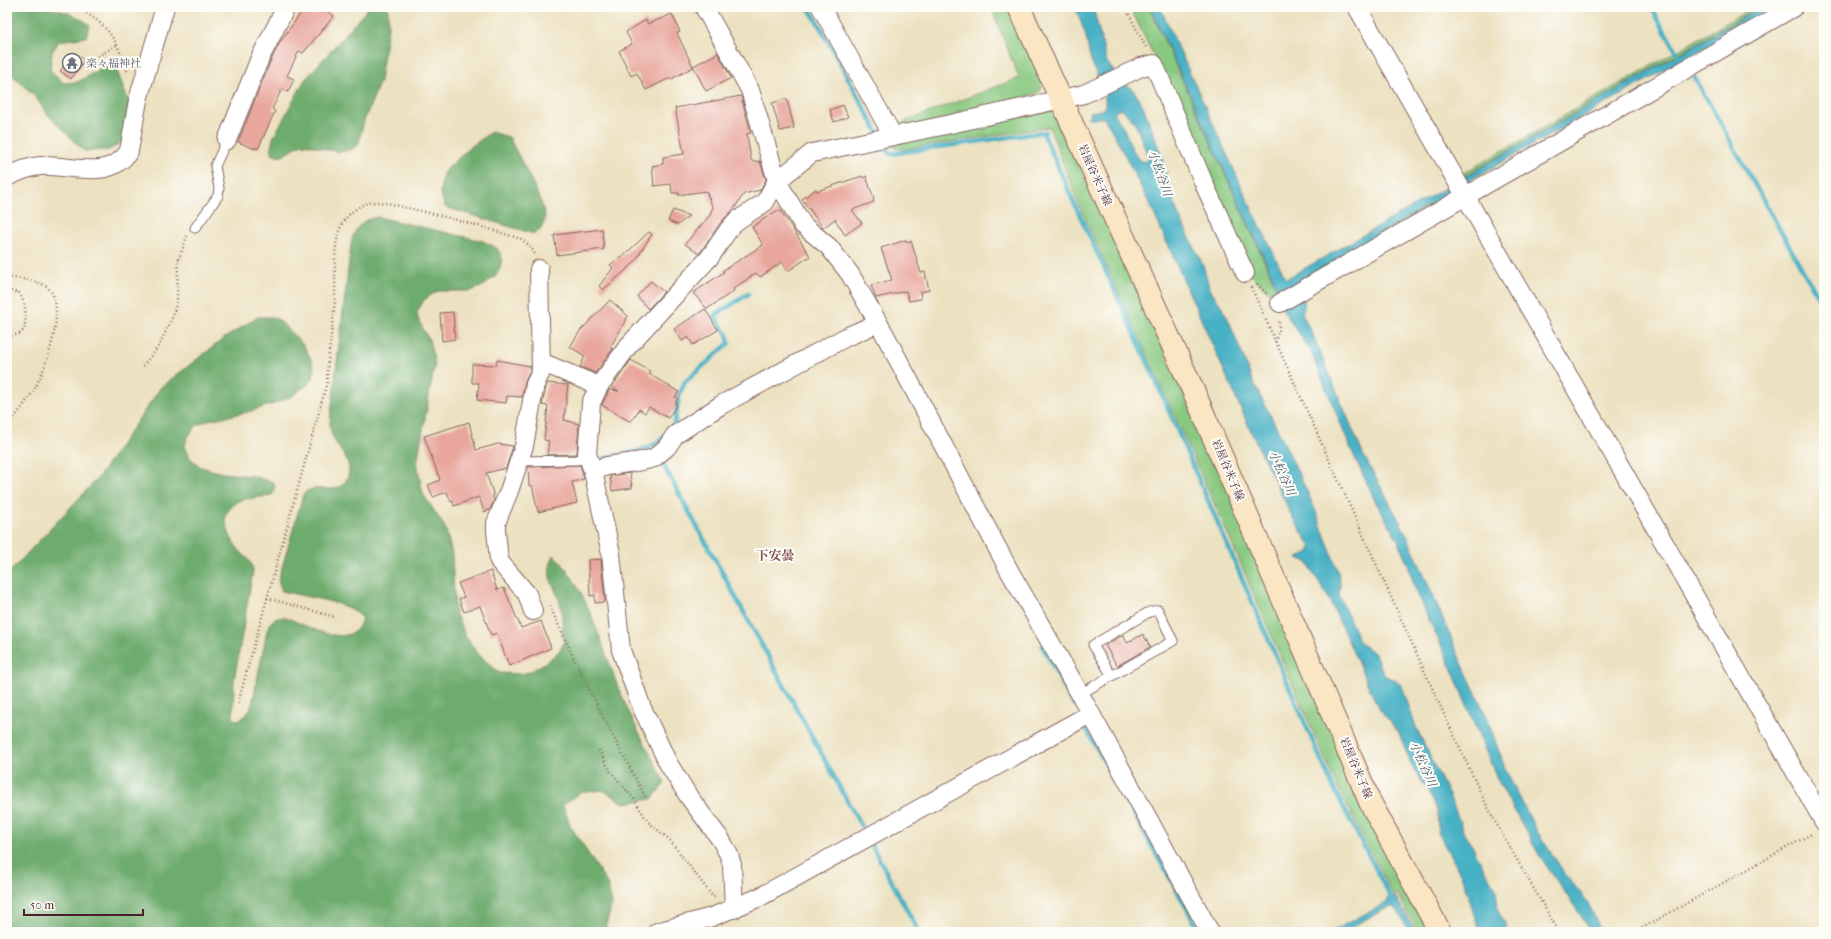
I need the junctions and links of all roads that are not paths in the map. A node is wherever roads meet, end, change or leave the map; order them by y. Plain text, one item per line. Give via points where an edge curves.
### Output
1 (165, 7) edge
2 (286, 7) edge
3 (704, 7) edge
4 (821, 7) edge
5 (1019, 7) edge
6 (1357, 7) edge
7 (1794, 7) edge
8 (1061, 98) junction
9 (884, 138) junction
10 (227, 140) joint
11 (7, 176) edge
12 (777, 181) junction
13 (1464, 196) junction
14 (192, 232) road end
15 (539, 269) road end
16 (1245, 274) road end
17 (1279, 303) road end
18 (878, 323) junction
19 (542, 362) junction
20 (599, 386) junction
21 (519, 461) junction
22 (590, 464) junction
23 (496, 530) junction
24 (492, 562) dead end
25 (541, 607) road end
26 (1112, 676) junction
27 (1080, 694) junction
28 (1090, 714) junction
29 (1821, 826) edge
30 (734, 906) junction
31 (657, 932) edge
32 (1210, 932) edge
33 (1440, 932) edge

1 - 11 street via 140,95 130,151 125,157 110,167 86,170 41,166
2 - 10 street via 260,58
3 - 12 street via 750,90
4 - 9 street
5 - 8 main road, 岩屋谷米子線
6 - 13 street
7 - 13 street
8 - 9 street
8 - 16 street via 1084,94 1148,65
8 - 33 main road, 岩屋谷米子線 via 1197,399 1370,802
9 - 12 street via 812,152
10 - 14 lane via 215,166 218,196
12 - 18 street via 803,225 829,247 850,274
12 - 20 street via 765,202 735,222 710,257 630,345
13 - 17 street
13 - 29 street
15 - 19 street
18 - 22 street via 846,337 716,408 675,436 654,458 607,466
18 - 27 street via 1010,572
19 - 20 street
19 - 21 street
20 - 22 street via 591,403 587,454
21 - 22 lane via 576,460
21 - 23 street via 496,523
22 - 30 street via 611,554 621,650 642,708 668,763 689,798 730,855
23 - 24 lane via 490,535
23 - 25 street via 499,561
26 - 26 lane via 1173,641 1158,610 1149,612 1093,645
26 - 27 lane
27 - 28 street
28 - 30 street via 760,896
28 - 32 street
30 - 31 street via 712,917

